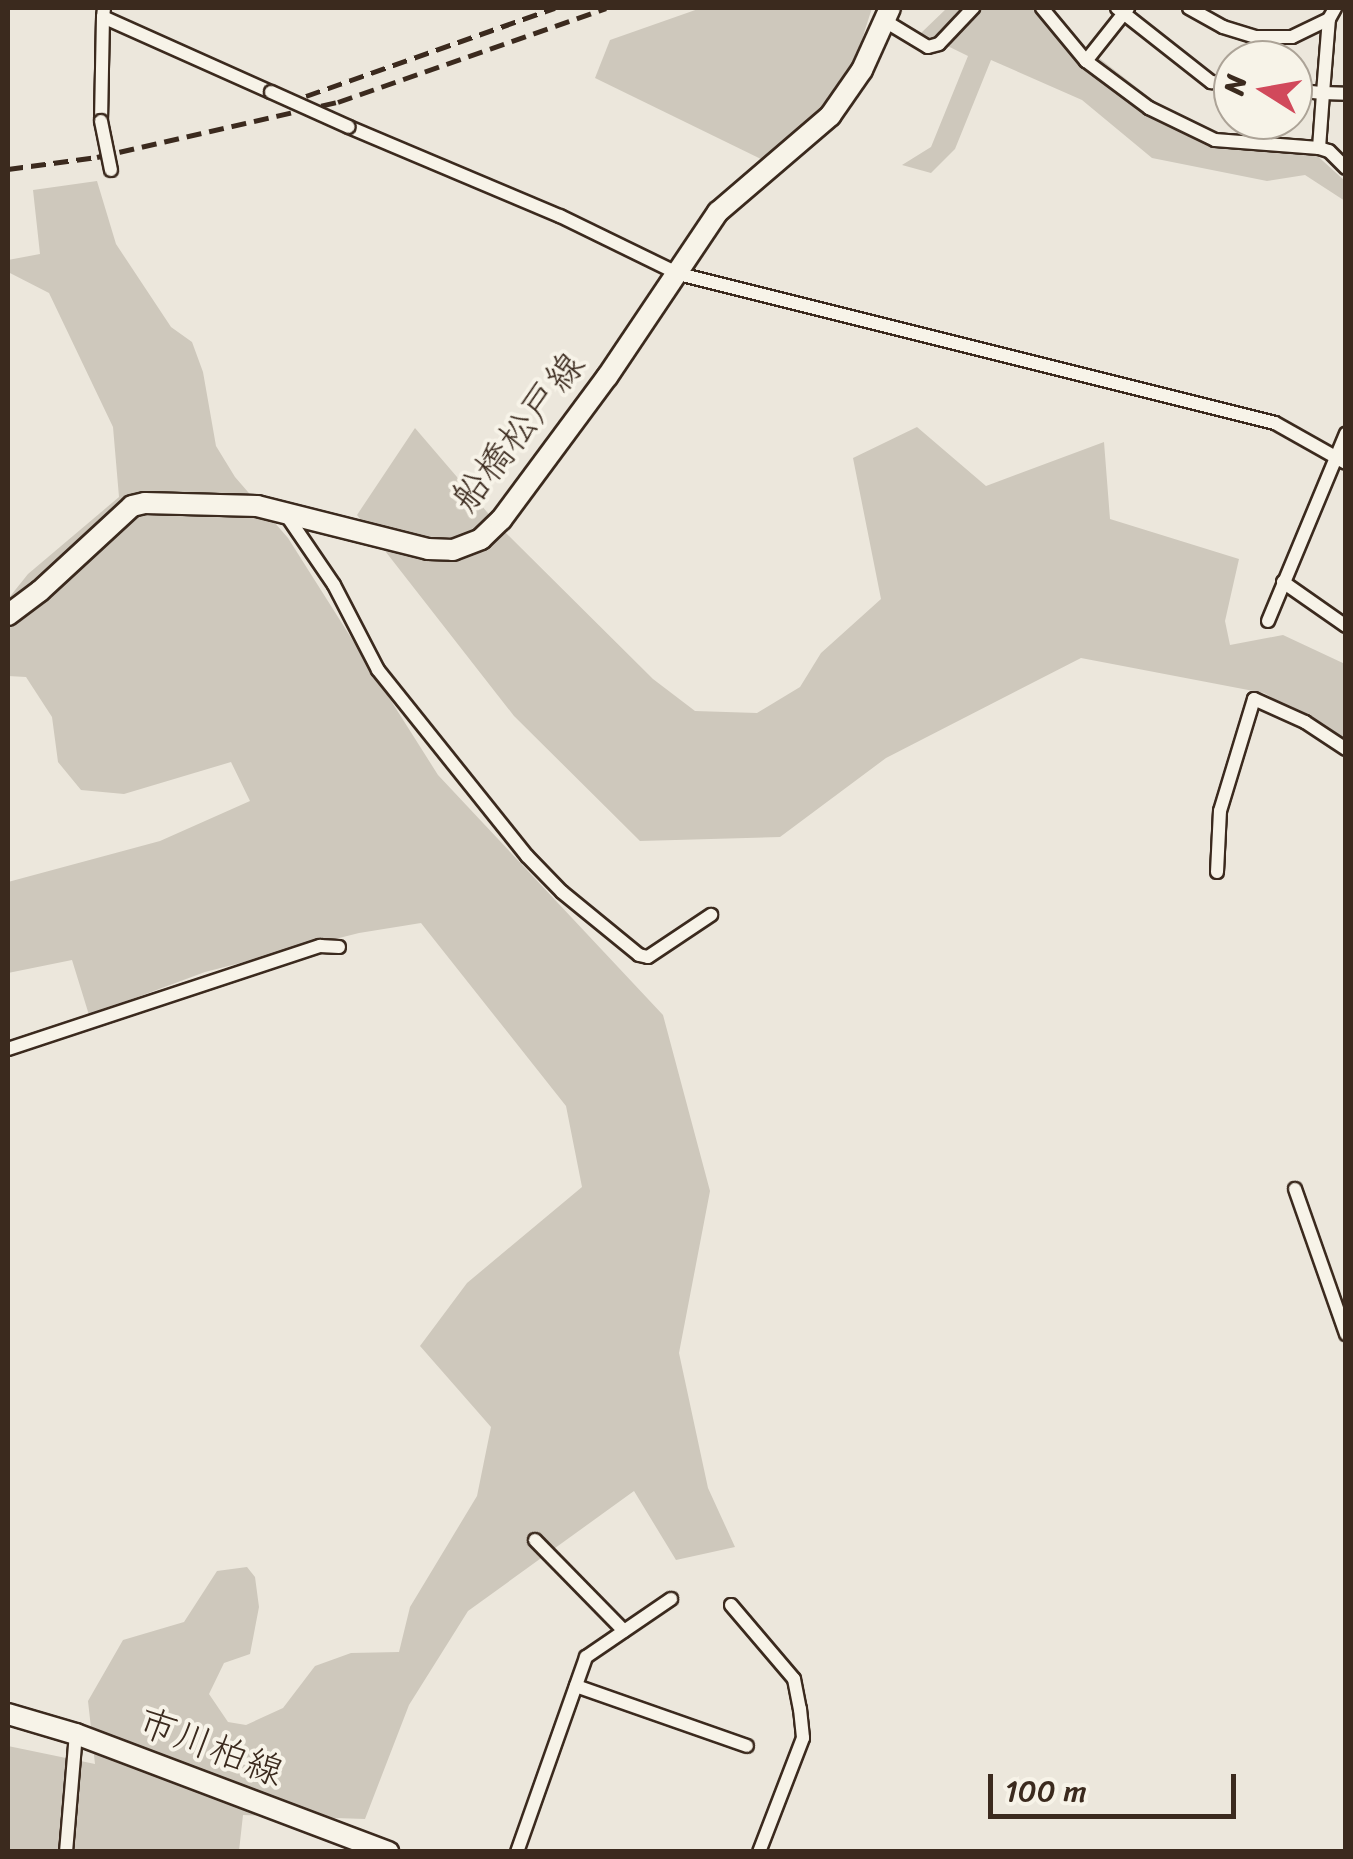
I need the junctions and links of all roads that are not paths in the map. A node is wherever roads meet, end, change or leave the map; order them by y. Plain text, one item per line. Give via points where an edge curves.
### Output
1 (973, 8) edge
2 (1042, 8) edge
3 (1189, 8) edge
4 (1124, 9) edge
5 (103, 12) edge
6 (1332, 13) edge
7 (888, 14) edge
8 (1086, 61) junction
9 (1213, 82) edge
10 (1313, 92) edge
11 (1323, 93) junction
12 (1346, 94) edge
13 (1319, 148) junction
14 (1346, 168) edge
15 (111, 170) dead end
16 (680, 274) junction
17 (1346, 434) edge
18 (1342, 460) edge
19 (284, 512) junction
20 (1284, 582) junction
21 (8, 615) edge
22 (1268, 620) dead end
23 (1346, 626) edge
24 (1346, 749) edge
25 (1217, 872) dead end
26 (711, 915) dead end
27 (339, 947) dead end
28 (8, 1048) edge
29 (1295, 1190) dead end
30 (1346, 1334) edge
31 (535, 1540) dead end
32 (671, 1598) dead end
33 (731, 1606) dead end
34 (624, 1631) junction
35 (576, 1686) junction
36 (8, 1714) edge
37 (76, 1734) junction
38 (748, 1746) dead end
39 (66, 1852) edge
40 (388, 1852) edge
41 (516, 1852) edge
42 (760, 1852) edge

1 - 7 street via 928,48
2 - 8 street
3 - 6 street via 1256,37 1292,37
4 - 8 street
4 - 9 street
5 - 15 street, bridge via 102,121
5 - 16 street, bridge
6 - 11 street
7 - 16 main road, 船橋松戸線 via 862,70 830,116 718,212
8 - 13 street via 1148,108 1215,140
10 - 11 street
11 - 12 street
11 - 13 street
13 - 14 street
16 - 18 street via 1275,422
16 - 19 main road, 船橋松戸線 via 481,539 453,550 428,549
17 - 18 street
18 - 20 street
19 - 21 main road, 船橋松戸線 via 132,506
19 - 26 street via 334,585 378,670 562,892 639,955 648,956
20 - 22 street
20 - 23 street
24 - 25 street via 1254,699 1220,811
27 - 28 street via 320,946
29 - 30 street
31 - 34 street
32 - 34 street
33 - 42 street via 794,1679 800,1709 802,1738
34 - 35 street via 586,1656
35 - 38 street
35 - 41 street
36 - 37 main road, 市川柏線
37 - 39 street
37 - 40 main road, 市川柏線

